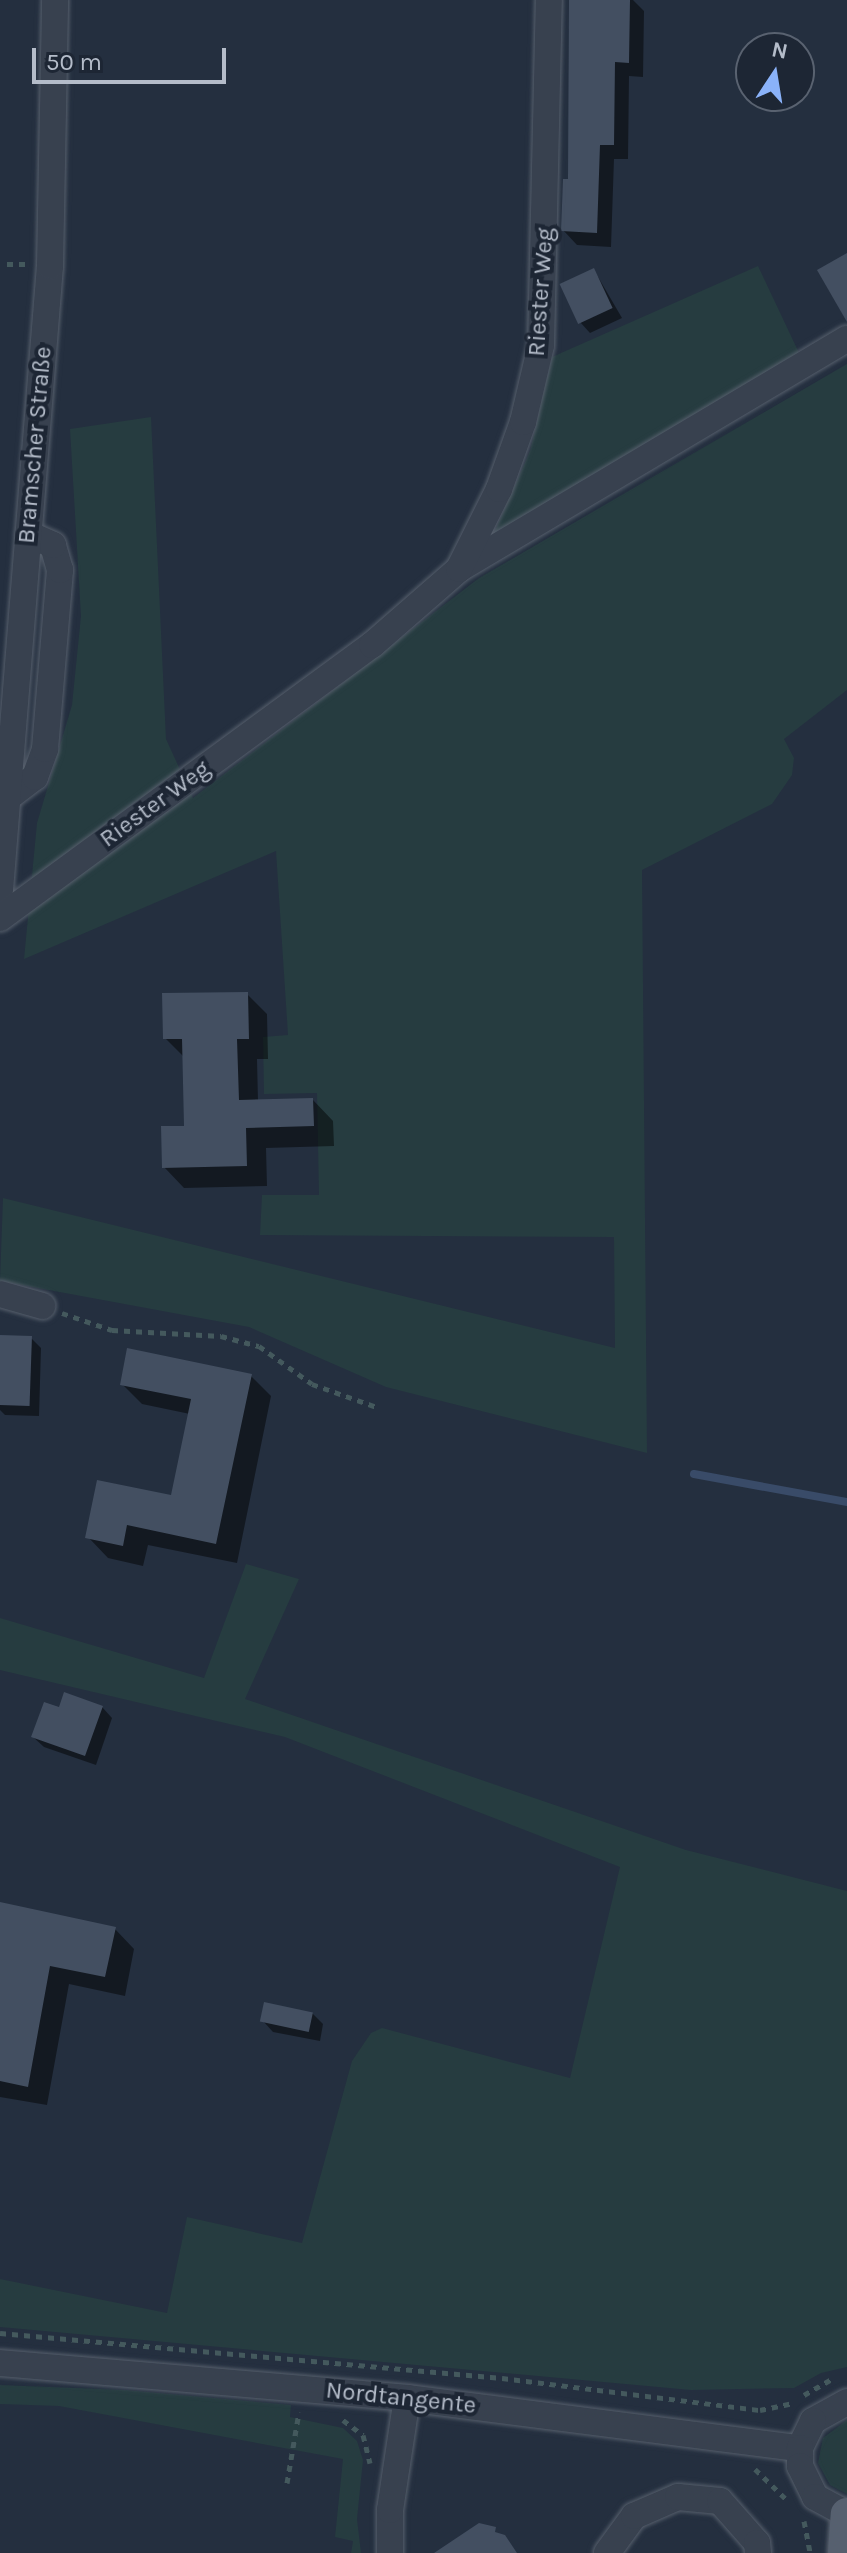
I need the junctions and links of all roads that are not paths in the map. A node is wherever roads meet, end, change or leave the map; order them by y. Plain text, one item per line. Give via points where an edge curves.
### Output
1 (55, 0) edge
2 (549, 0) edge
3 (847, 339) edge
4 (459, 569) junction
5 (0, 890) edge
6 (0, 918) edge
7 (0, 1294) edge
8 (42, 1306) road end
9 (0, 2363) edge
10 (407, 2398) junction
11 (847, 2402) edge
12 (800, 2448) junction
13 (847, 2514) edge
14 (390, 2553) edge
15 (607, 2553) edge
16 (758, 2553) edge
17 (844, 2553) edge

1 - 5 street, Bramscher Straße via 50,266
2 - 4 street, Riester Weg via 541,345 523,422 499,489
3 - 4 street, Riester Weg
4 - 6 street, Riester Weg via 372,645
7 - 8 street
9 - 10 street, Nordtangente
10 - 12 street, Nordtangente
10 - 14 street via 390,2510
11 - 12 street via 813,2421
12 - 13 street via 805,2483 815,2497
13 - 17 main road
15 - 16 street via 634,2516 678,2497 720,2501 757,2543

